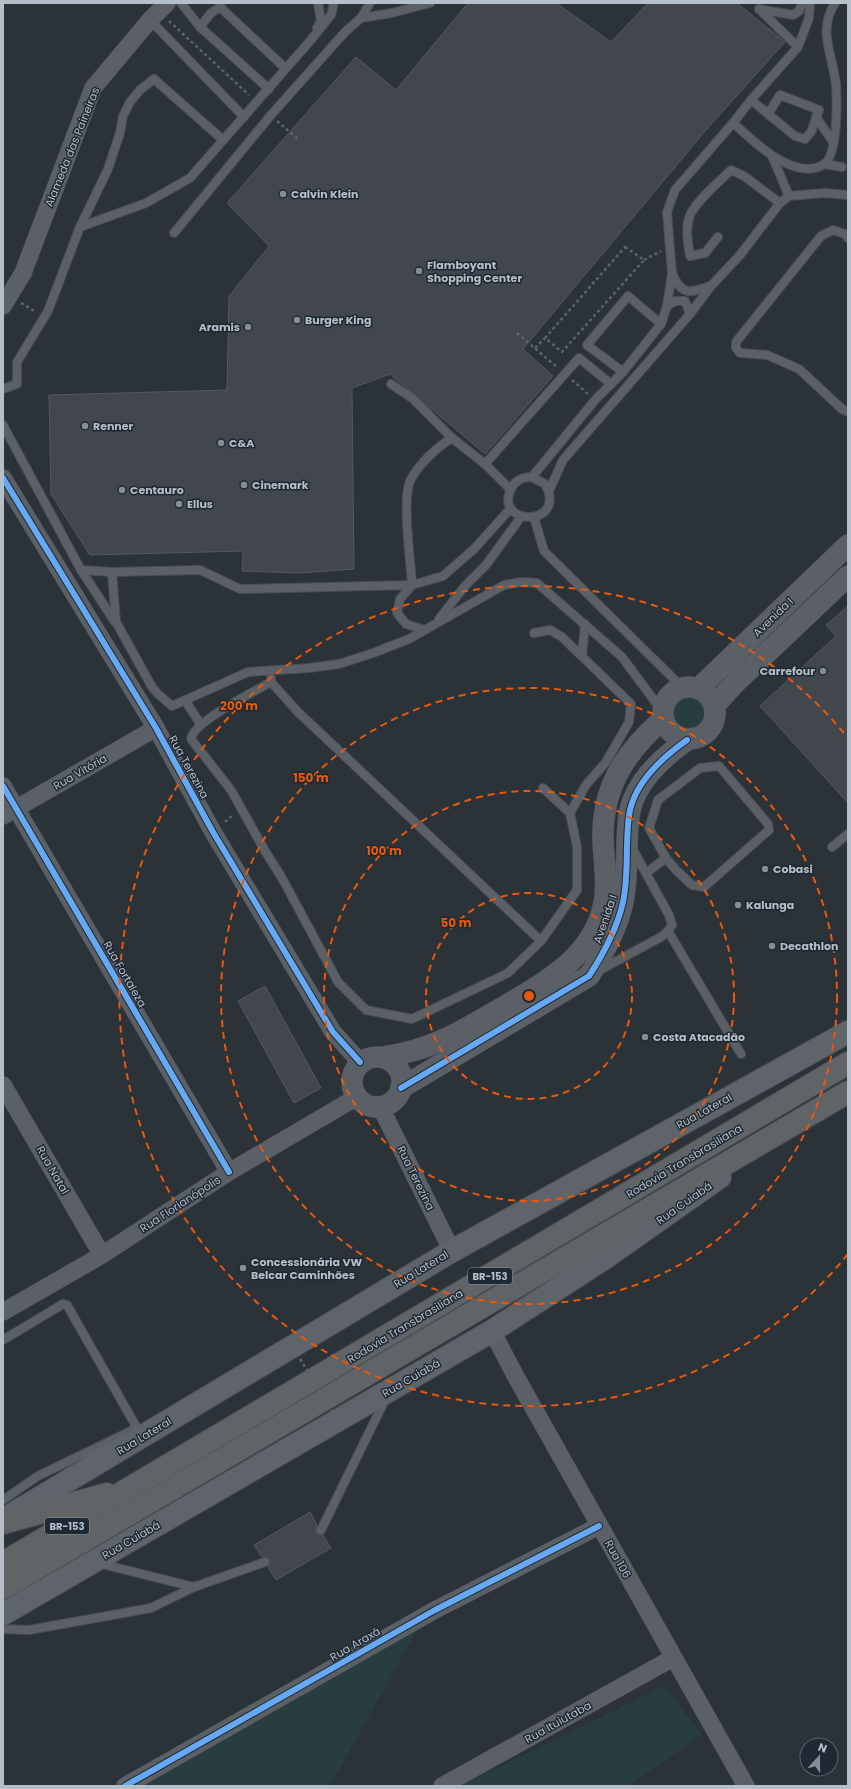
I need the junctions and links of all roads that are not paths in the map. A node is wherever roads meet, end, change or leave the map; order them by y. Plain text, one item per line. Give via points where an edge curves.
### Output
1 (181, 3) edge
2 (318, 3) edge
3 (334, 3) edge
4 (370, 3) edge
5 (430, 3) edge
6 (802, 3) edge
7 (810, 3) edge
8 (835, 3) edge
9 (221, 5) edge
10 (158, 12) edge
11 (361, 18) junction
12 (200, 27) junction
13 (310, 41) junction
14 (798, 47) junction
15 (285, 68) junction
16 (269, 89) junction
17 (751, 100) junction
18 (768, 114) junction
19 (244, 117) junction
20 (816, 117) junction
21 (733, 123) junction
22 (223, 140) junction
23 (833, 142) junction
24 (772, 156) junction
25 (825, 164) junction
26 (842, 167) dead end
27 (848, 189) edge
28 (848, 195) edge
29 (789, 196) junction
30 (780, 204) junction
31 (80, 227) junction
32 (174, 233) dead end
33 (718, 236) dead end
34 (848, 238) edge
35 (672, 272) junction
36 (711, 286) junction
37 (10, 304) edge
38 (667, 306) junction
39 (690, 314) junction
40 (662, 324) junction
41 (622, 372) junction
42 (391, 384) dead end
43 (611, 384) junction
44 (3, 388) edge
45 (848, 412) edge
46 (3, 425) edge
47 (452, 438) junction
48 (485, 464) junction
49 (532, 477) junction
50 (3, 478) edge
51 (510, 489) junction
52 (548, 491) junction
53 (511, 508) junction
54 (522, 517) junction
55 (534, 517) junction
56 (848, 545) edge
57 (81, 570) junction
58 (112, 572) junction
59 (848, 576) edge
60 (412, 585) junction
61 (116, 622) junction
62 (436, 623) junction
63 (585, 624) junction
64 (424, 630) junction
65 (534, 633) dead end
66 (582, 656) junction
67 (270, 671) junction
68 (271, 682) junction
69 (691, 688) junction
70 (185, 700) junction
71 (714, 706) junction
72 (662, 715) junction
73 (201, 725) junction
74 (156, 728) junction
75 (687, 740) junction
76 (3, 786) edge
77 (543, 788) dead end
78 (10, 812) edge
79 (570, 813) junction
80 (848, 834) edge
81 (628, 840) junction
82 (832, 847) dead end
83 (666, 858) junction
84 (646, 873) junction
85 (668, 931) junction
86 (541, 941) junction
87 (589, 976) junction
88 (848, 1032) edge
89 (741, 1054) dead end
90 (383, 1057) junction
91 (360, 1062) junction
92 (848, 1063) edge
93 (3, 1085) edge
94 (401, 1088) junction
95 (848, 1092) edge
96 (358, 1097) junction
97 (380, 1106) junction
98 (805, 1118) junction
99 (229, 1172) junction
100 (452, 1251) junction
101 (102, 1255) junction
102 (3, 1312) edge
103 (492, 1331) junction
104 (3, 1340) edge
105 (390, 1390) junction
106 (131, 1488) junction
107 (3, 1500) edge
108 (3, 1520) edge
109 (3, 1523) edge
110 (599, 1526) junction
111 (320, 1530) dead end
112 (94, 1562) junction
113 (264, 1562) dead end
114 (3, 1563) edge
115 (194, 1587) junction
116 (3, 1588) edge
117 (3, 1614) edge
118 (3, 1629) edge
119 (673, 1658) junction
120 (125, 1786) edge
121 (442, 1786) edge
122 (746, 1786) edge

1 - 12 lane
2 - 13 lane via 321,21
3 - 13 lane via 331,15
4 - 11 lane
5 - 11 lane
6 - 14 lane via 793,15 759,9
7 - 14 lane via 809,18
8 - 23 lane via 825,32 836,85 836,131
9 - 12 lane
9 - 15 lane
10 - 19 lane
10 - 37 street, Alameda das Paineiras via 93,88
11 - 32 lane via 345,32 271,115
12 - 16 lane
13 - 15 lane
14 - 17 lane
15 - 16 lane
16 - 19 lane
17 - 18 lane
17 - 21 lane
18 - 20 lane via 801,139 805,139 811,132
18 - 20 lane via 780,95 819,110
19 - 22 lane
20 - 23 lane
21 - 24 lane
21 - 35 lane via 675,190 667,212
22 - 31 lane via 190,178 146,204
22 - 31 lane via 154,79 140,90 126,109 108,169
23 - 25 lane
24 - 25 lane via 805,169
24 - 29 lane
25 - 26 lane
27 - 28 lane
28 - 29 lane via 825,193
29 - 30 lane
30 - 33 lane via 744,176 730,170 690,215 687,233 690,256 705,253
30 - 36 lane via 740,255
31 - 44 lane via 44,317 17,362 17,384
34 - 45 lane via 845,234 833,230 821,236 736,342 736,348 740,353 767,356 799,369
35 - 36 lane via 677,286 686,291
35 - 38 lane
36 - 39 lane
38 - 39 lane via 675,301 685,301
38 - 40 lane
39 - 52 lane via 563,460
40 - 41 lane
40 - 41 lane via 628,296 587,345
41 - 43 lane
42 - 47 lane via 412,398
43 - 48 lane via 579,358
43 - 49 lane
46 - 57 lane
47 - 48 lane
47 - 60 lane via 437,449 411,480 407,497
48 - 51 lane
49 - 51 lane via 519,480
49 - 52 lane via 545,484
50 - 74 street, Rua Terezina
51 - 53 lane via 508,498
52 - 55 lane via 549,505 545,511
53 - 54 lane
53 - 60 lane via 474,549 443,576
54 - 55 lane
54 - 62 lane via 486,565 465,586
55 - 69 lane via 544,551
56 - 69 street, Avenida I
57 - 58 lane
57 - 61 lane
58 - 60 lane via 200,570 240,589
58 - 61 lane
59 - 71 street, Avenida I
60 - 64 lane via 400,600 397,613 406,624
61 - 70 lane via 158,694 172,706
62 - 63 lane via 504,585 521,582 537,583
62 - 64 lane
63 - 66 lane
63 - 72 lane via 622,657
64 - 67 lane via 409,639 339,664
65 - 66 lane via 550,630 562,637
66 - 79 lane via 631,704 629,722 606,762 586,785
67 - 68 lane
67 - 70 lane via 248,672
68 - 73 lane
68 - 86 lane via 298,712
69 - 71 street via 711,699
69 - 72 street via 669,696
70 - 73 lane
71 - 75 street via 714,722 710,730 703,736
72 - 75 street via 671,734
72 - 90 street, Avenida I via 614,777 606,804 603,831 607,878 604,903 596,928 583,949 554,977 455,1036 408,1054
73 - 86 lane via 191,734 191,739 231,790 338,982 366,1010 412,1019 508,973
74 - 78 street, Rua Vitória
74 - 91 street, Rua Terezina via 213,832 333,1032
75 - 81 street, Avenida I via 666,755 650,772 629,814
76 - 78 street, Rua Fortaleza
77 - 79 lane
78 - 99 street, Rua Fortaleza
79 - 86 lane via 577,847 577,890
80 - 82 lane
81 - 84 lane
81 - 87 street, Avenida I via 623,901 614,932
83 - 83 lane via 650,828 658,800 700,768 719,766 768,824 769,830 704,887 692,886
83 - 84 lane
84 - 85 lane via 669,915 672,925
85 - 87 lane
85 - 89 lane
87 - 94 street, Avenida I
88 - 100 main road, Rua Lateral
90 - 91 street via 367,1058
90 - 94 street via 400,1072
91 - 96 street via 352,1079 354,1092
92 - 106 highway, Rodovia Transbrasiliana / BR-153
93 - 101 street, Rua Natal
94 - 97 street via 395,1100
95 - 98 highway, Rodovia Transbrasiliana / BR-153
96 - 97 street via 368,1105
96 - 99 street, Rua Florianópolis
97 - 100 street, Rua Terezina
98 - 103 main road, Rua Cuiabá via 605,1258
98 - 116 highway, Rodovia Transbrasiliana / BR-153
99 - 101 street, Rua Florianópolis
100 - 108 main road, Rua Lateral
101 - 102 street, Rua Florianópolis
103 - 105 main road, Rua Cuiabá
103 - 110 street, Rua 106
104 - 107 lane via 63,1304 67,1305 137,1428 38,1476
105 - 111 lane
105 - 112 main road, Rua Cuiabá
106 - 109 highway
106 - 114 highway, Rodovia Transbrasiliana / BR-153
110 - 119 street, Rua 106
110 - 120 street, Rua Araxá via 435,1610
112 - 115 lane
112 - 117 main road, Rua Cuiabá
113 - 115 lane
115 - 118 lane via 151,1608 29,1630
119 - 121 street, Rua Ituiutaba
119 - 122 street, Rua 106

